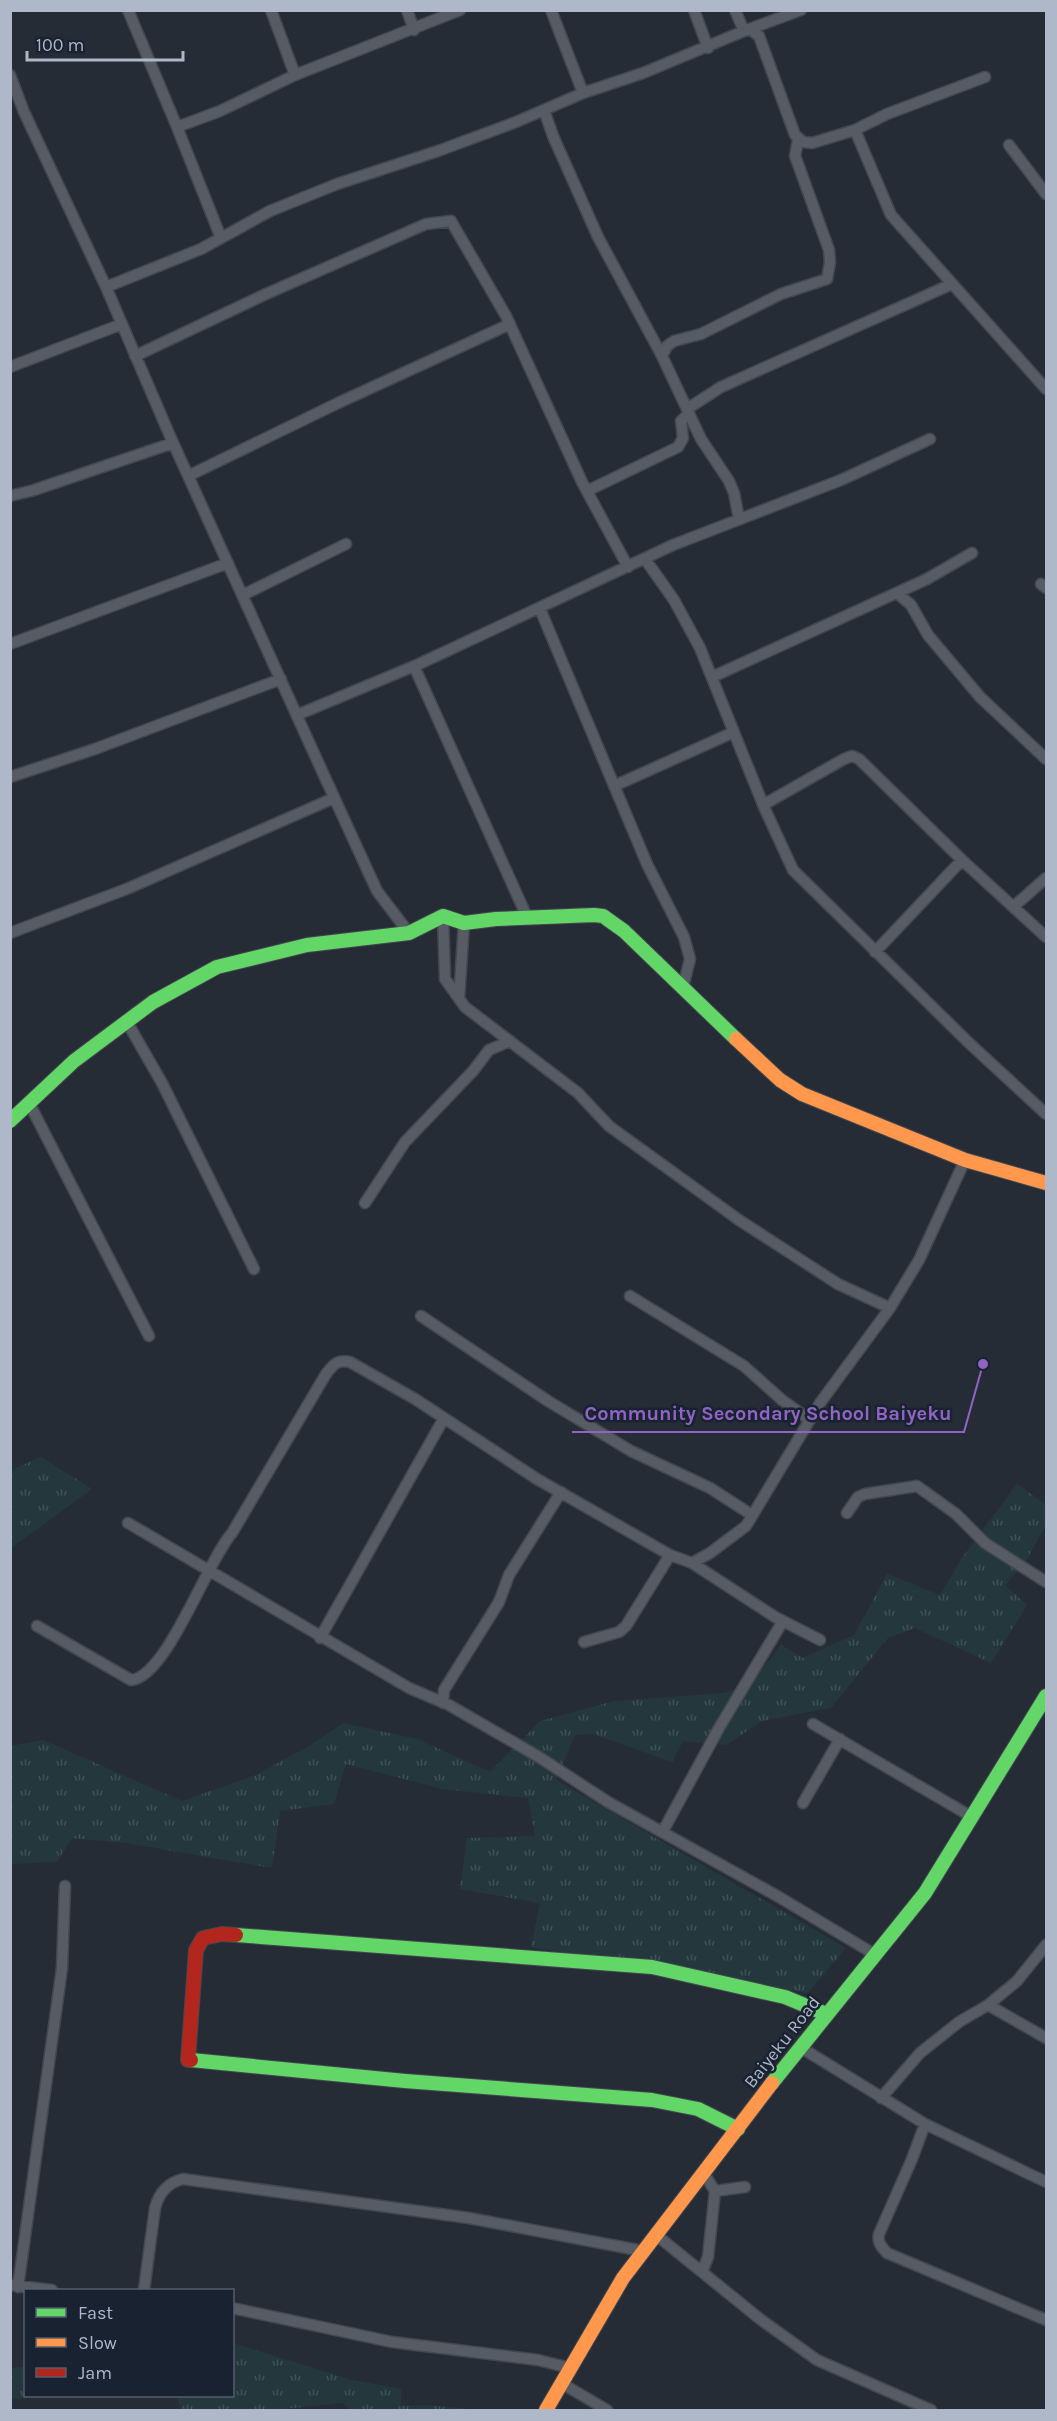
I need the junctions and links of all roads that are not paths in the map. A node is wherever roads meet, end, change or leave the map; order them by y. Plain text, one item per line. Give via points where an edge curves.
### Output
1 (128, 10) edge
2 (271, 10) edge
3 (407, 10) edge
4 (460, 10) edge
5 (551, 10) edge
6 (694, 10) edge
7 (735, 10) edge
8 (801, 10) edge
9 (414, 30) junction
10 (754, 30) junction
11 (708, 48) junction
12 (10, 75) edge
13 (295, 75) junction
14 (985, 77) dead end
15 (13, 88) edge
16 (584, 93) junction
17 (544, 110) junction
18 (177, 127) junction
19 (855, 130) junction
20 (798, 140) junction
21 (1009, 145) dead end
22 (1047, 194) edge
23 (221, 238) junction
24 (951, 284) junction
25 (106, 287) junction
26 (122, 324) junction
27 (510, 324) junction
28 (135, 356) junction
29 (662, 356) junction
30 (10, 367) edge
31 (1047, 389) edge
32 (688, 411) junction
33 (930, 439) dead end
34 (173, 443) junction
35 (188, 476) junction
36 (587, 491) junction
37 (10, 496) edge
38 (739, 519) junction
39 (346, 544) dead end
40 (972, 553) dead end
41 (645, 559) junction
42 (228, 563) junction
43 (628, 567) junction
44 (916, 584) junction
45 (897, 592) junction
46 (243, 595) junction
47 (911, 605) junction
48 (540, 609) junction
49 (10, 644) edge
50 (414, 666) junction
51 (712, 677) junction
52 (281, 679) junction
53 (297, 715) junction
54 (734, 732) junction
55 (1047, 759) edge
56 (10, 777) edge
57 (614, 786) junction
58 (334, 798) junction
59 (763, 805) junction
60 (962, 860) junction
61 (1047, 878) edge
62 (1013, 907) junction
63 (443, 916) junction
64 (527, 917) junction
65 (464, 923) junction
66 (10, 933) edge
67 (409, 933) junction
68 (1047, 937) edge
69 (875, 952) junction
70 (683, 987) junction
71 (459, 999) junction
72 (127, 1022) junction
73 (490, 1026) junction
74 (510, 1041) junction
75 (489, 1050) junction
76 (29, 1104) junction
77 (1047, 1114) edge
78 (10, 1120) edge
79 (965, 1160) junction
80 (1047, 1183) edge
81 (365, 1203) dead end
82 (254, 1269) dead end
83 (630, 1296) dead end
84 (890, 1308) junction
85 (421, 1316) dead end
86 (149, 1336) dead end
87 (444, 1418) junction
88 (810, 1420) junction
89 (561, 1492) junction
90 (847, 1513) dead end
91 (752, 1515) junction
92 (128, 1523) dead end
93 (670, 1555) junction
94 (692, 1563) junction
95 (213, 1575) junction
96 (1047, 1582) edge
97 (783, 1621) junction
98 (37, 1626) dead end
99 (320, 1638) junction
100 (820, 1640) dead end
101 (584, 1642) dead end
102 (444, 1690) junction
103 (428, 1696) junction
104 (1047, 1696) edge
105 (444, 1703) junction
106 (813, 1724) dead end
107 (840, 1739) junction
108 (803, 1803) dead end
109 (972, 1817) junction
110 (663, 1831) junction
111 (65, 1887) dead end
112 (1047, 1945) edge
113 (874, 1954) junction
114 (988, 2005) junction
115 (826, 2014) junction
116 (1047, 2038) edge
117 (800, 2047) junction
118 (881, 2098) junction
119 (925, 2124) junction
120 (738, 2129) junction
121 (703, 2172) junction
122 (1047, 2182) edge
123 (745, 2187) dead end
124 (714, 2192) junction
125 (655, 2234) junction
126 (643, 2251) junction
127 (702, 2272) junction
128 (14, 2286) edge
129 (42, 2289) edge
130 (144, 2289) edge
131 (234, 2308) edge
132 (1047, 2320) edge
133 (570, 2368) junction
134 (561, 2383) junction
135 (546, 2410) edge
136 (607, 2410) edge
137 (931, 2410) edge

1 - 18 street
2 - 13 street
3 - 9 street
4 - 9 street
5 - 16 street
6 - 11 street
7 - 10 street
8 - 10 street
9 - 13 street
10 - 11 street
10 - 20 street
11 - 16 street
12 - 15 street
13 - 18 street
14 - 19 street
15 - 25 street
16 - 17 street
17 - 23 street via 337,184 270,211
17 - 29 street via 598,237
18 - 23 street
19 - 20 street via 812,143
19 - 24 street via 891,214
20 - 29 street via 795,156 829,250 827,279 781,294 701,334 674,341
21 - 22 street
23 - 25 street
24 - 31 street
24 - 32 street via 721,387
25 - 26 street
26 - 28 street
26 - 30 street
27 - 28 street via 457,229 445,220 415,228
27 - 35 street
27 - 36 street
28 - 34 street
29 - 32 street
32 - 36 street via 681,421 683,438 678,447
32 - 38 street via 729,481
33 - 38 street via 842,480
34 - 35 street
34 - 37 street
35 - 42 street
36 - 43 street
38 - 41 street
39 - 46 street
40 - 44 street
41 - 43 street
41 - 51 street via 674,600
42 - 46 street
42 - 49 street
43 - 48 street
44 - 45 street
44 - 47 street
45 - 47 street
45 - 51 street
46 - 52 street
47 - 55 street via 928,635 980,697
48 - 50 street
48 - 57 street
50 - 53 street
50 - 64 street
51 - 54 street
52 - 53 street
52 - 56 street
53 - 58 street
54 - 57 street
54 - 59 street
57 - 70 street via 684,937 690,958
58 - 66 street via 129,888
58 - 67 street via 378,891
59 - 60 street via 852,756
59 - 69 street via 793,870
60 - 62 street
60 - 69 street
61 - 62 street
62 - 68 street
63 - 65 street
63 - 67 street
63 - 71 street via 445,979
64 - 65 street
64 - 70 street via 603,916
65 - 71 street
67 - 72 street via 307,945 217,968 153,1002
69 - 77 street
70 - 79 street via 771,1072 802,1094
71 - 73 street
72 - 76 street via 74,1061
72 - 82 street via 162,1083
73 - 74 street
73 - 75 street
74 - 75 street
74 - 84 street via 578,1093 609,1126 740,1220 837,1284
75 - 81 street via 405,1142
76 - 78 street
76 - 86 street
79 - 80 street
79 - 84 street via 919,1260
83 - 88 street via 744,1365
84 - 88 street
85 - 91 street via 630,1451 711,1488
87 - 89 street
87 - 95 street via 350,1362 334,1364 225,1540
87 - 99 street
88 - 91 street
89 - 93 street
89 - 102 street
90 - 96 street via 858,1497 865,1494 917,1486 986,1542
91 - 94 street via 739,1533
92 - 95 street
93 - 94 street
93 - 101 street via 626,1626 619,1632
94 - 97 street
95 - 98 street via 201,1587 157,1663 137,1679 131,1680
95 - 99 street
97 - 100 street
97 - 110 street
99 - 103 street
102 - 103 street
102 - 105 street
103 - 105 street
104 - 109 street, Baiyeku Road
105 - 110 street
106 - 107 street
107 - 108 street
107 - 109 street
109 - 113 street, Baiyeku Road via 925,1893
110 - 113 street
111 - 128 street via 62,1968
112 - 114 street via 1029,1968
113 - 115 street, Baiyeku Road
114 - 116 street
114 - 118 street via 959,2022 920,2054
115 - 117 street, Baiyeku Road
115 - 120 street via 785,1997 652,1967 222,1934 203,1938 196,1950 188,2060 652,2100 698,2109
117 - 118 street
117 - 120 street, Baiyeku Road
118 - 119 street
119 - 122 street
119 - 132 street via 879,2234 881,2246 887,2253
120 - 121 street, Baiyeku Road
121 - 124 street
121 - 125 street, Baiyeku Road
123 - 124 street
124 - 127 street via 708,2257
125 - 126 street, Baiyeku Road
125 - 127 street
126 - 130 street via 470,2218 183,2179 158,2196
126 - 133 street, Baiyeku Road
127 - 137 street via 817,2360
128 - 129 street
131 - 133 street via 392,2342 538,2360
133 - 134 street, Baiyeku Road
134 - 135 street, Baiyeku Road
134 - 136 street

